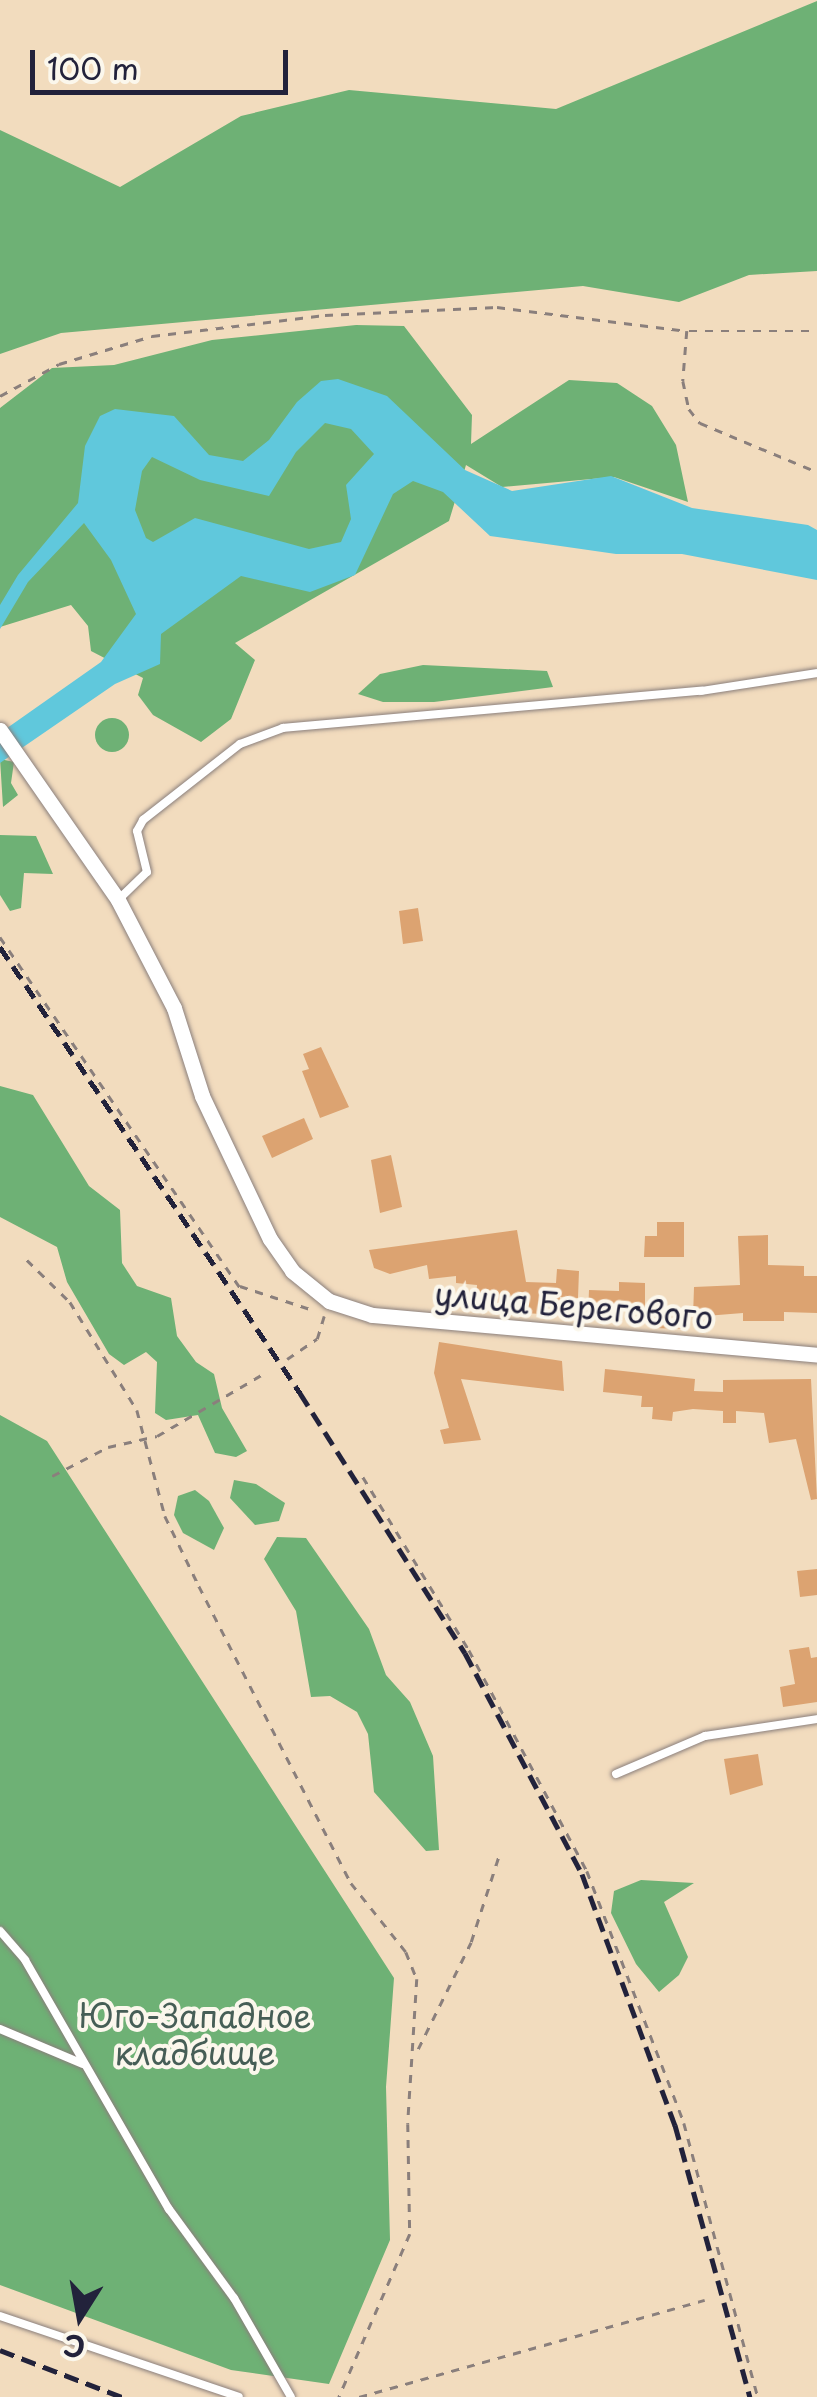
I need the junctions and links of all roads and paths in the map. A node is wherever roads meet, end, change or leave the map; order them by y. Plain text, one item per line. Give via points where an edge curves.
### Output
1 (817, 331) edge
2 (687, 332) junction
3 (0, 396) edge
4 (817, 472) edge
5 (817, 673) edge
6 (0, 730) edge
7 (118, 900) junction
8 (0, 937) edge
9 (27, 1260) dead end
10 (238, 1285) junction
11 (243, 1292) dead end
12 (327, 1307) junction
13 (817, 1355) edge
14 (286, 1359) dead end
15 (264, 1373) dead end
16 (146, 1440) junction
17 (52, 1476) dead end
18 (363, 1477) dead end
19 (817, 1719) edge
20 (616, 1774) dead end
21 (500, 1852) dead end
22 (0, 1931) edge
23 (0, 2029) edge
24 (417, 2050) junction
25 (84, 2064) junction
26 (704, 2300) dead end
27 (0, 2316) edge
28 (239, 2397) edge
29 (290, 2397) edge
30 (339, 2397) edge
31 (359, 2397) edge
32 (758, 2397) edge

1 - 2 path
2 - 3 path via 475,305 238,323 152,336 59,364
2 - 4 path via 684,381 689,410 700,422
5 - 7 lane via 682,692 282,728 240,744 142,820 136,831 147,872
6 - 7 street
7 - 12 street via 174,1008 235,1176 292,1271
8 - 10 path
9 - 16 path via 70,1302 137,1410
10 - 11 path
10 - 12 path
12 - 13 street, улица Берегового
12 - 14 path via 317,1340
15 - 16 path
16 - 17 path via 108,1447
16 - 24 path via 165,1516 314,1816 351,1884 406,1952 417,1979
18 - 32 path via 469,1650 587,1871 684,2123
19 - 20 lane via 705,1736
21 - 24 path via 470,1942
22 - 25 lane via 25,1960
23 - 25 lane
24 - 30 path via 408,2124 410,2234
25 - 29 lane
26 - 31 path
27 - 28 lane

